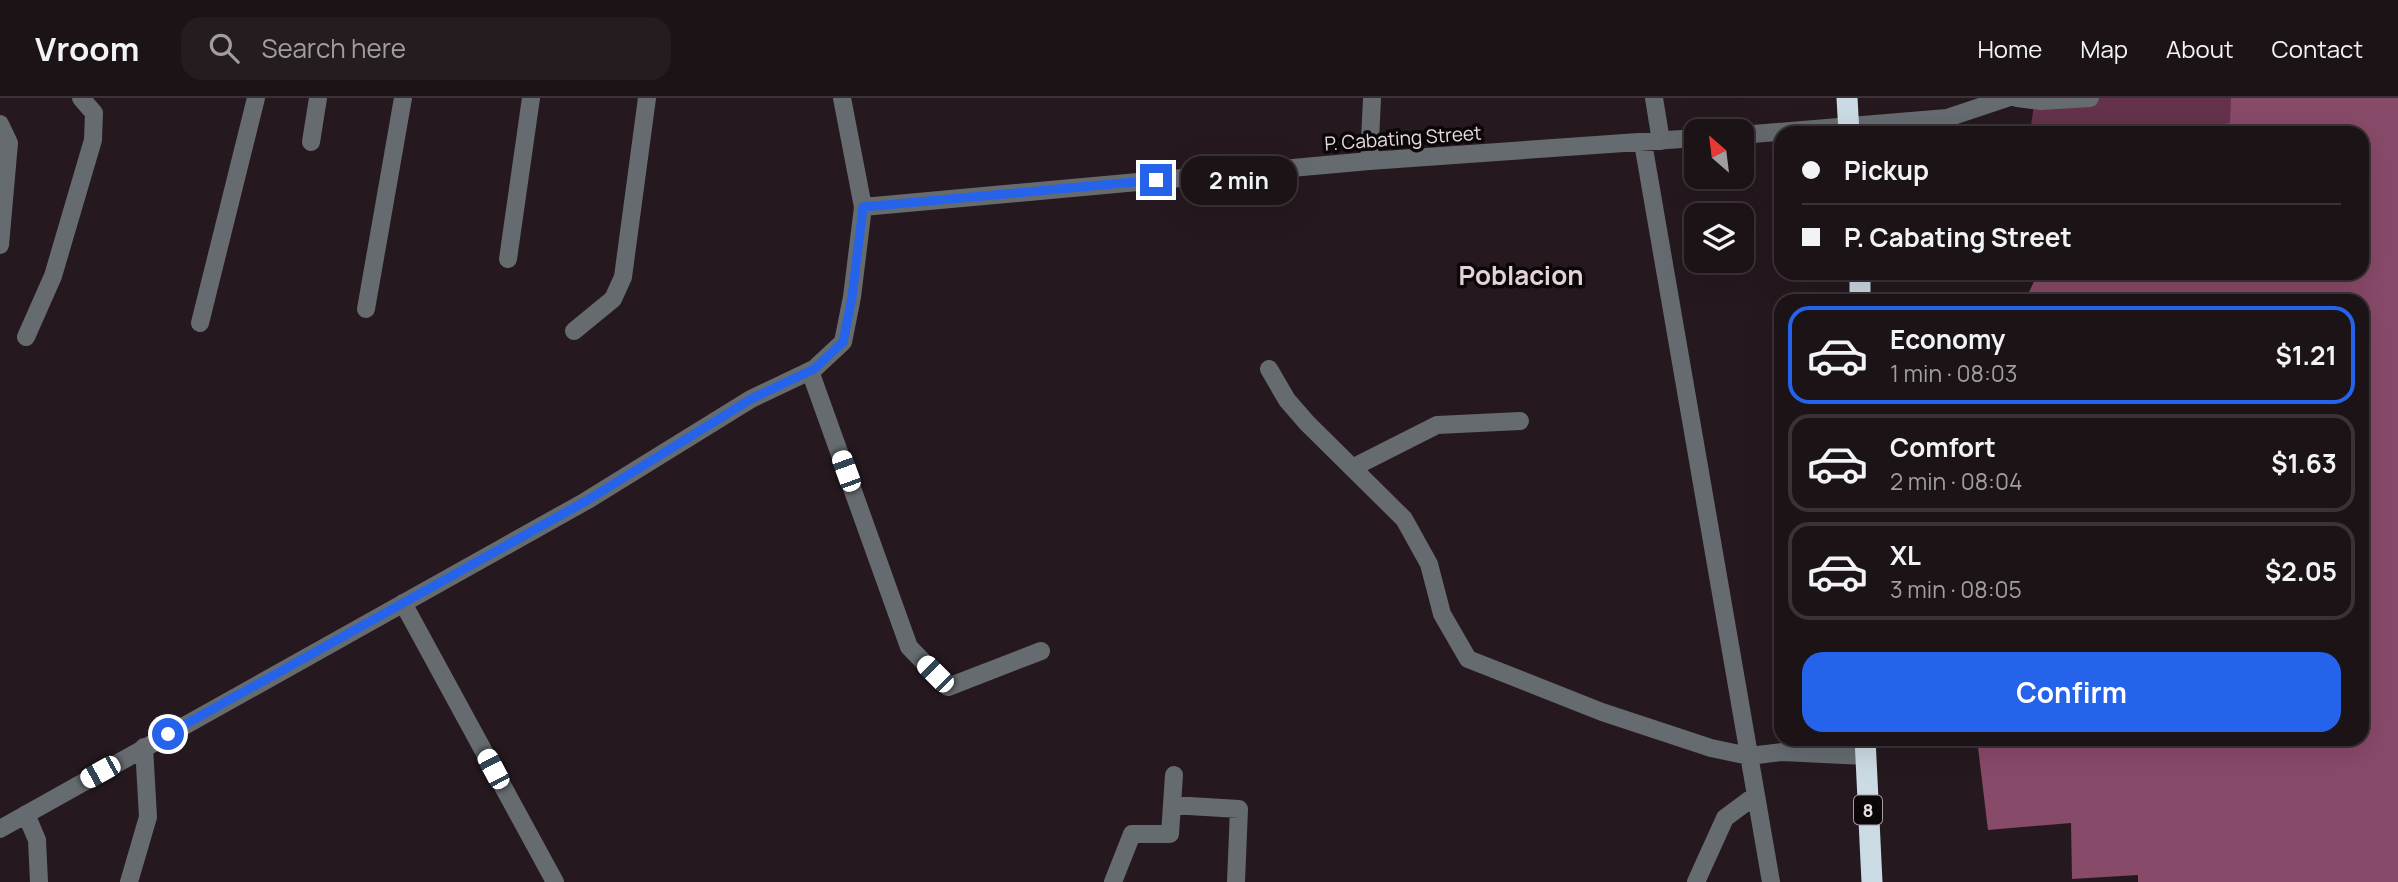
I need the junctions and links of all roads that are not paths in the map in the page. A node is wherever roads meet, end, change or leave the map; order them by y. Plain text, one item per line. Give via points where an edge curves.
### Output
1 (81, 98) edge
2 (256, 98) edge
3 (318, 98) edge
4 (403, 98) edge
5 (531, 98) edge
6 (647, 98) edge
7 (842, 98) edge
8 (1372, 98) edge
9 (1654, 98) edge
10 (1847, 98) edge
11 (2007, 98) edge
12 (2017, 98) edge
13 (2090, 98) edge
14 (0, 124) edge
15 (1849, 126) edge
16 (1879, 126) edge
17 (1774, 133) edge
18 (1754, 134) edge
19 (1684, 139) edge
20 (311, 142) dead end
21 (1652, 142) junction
22 (1369, 161) junction
23 (863, 207) junction
24 (0, 245) edge
25 (508, 259) dead end
26 (366, 309) dead end
27 (200, 323) dead end
28 (574, 331) dead end
29 (26, 337) dead end
30 (1269, 369) dead end
31 (810, 371) junction
32 (1520, 421) dead end
33 (1352, 468) junction
34 (403, 603) junction
35 (1041, 651) dead end
36 (144, 747) junction
37 (1865, 747) edge
38 (1749, 756) junction
39 (1174, 775) dead end
40 (1756, 795) junction
41 (1172, 805) junction
42 (26, 814) junction
43 (0, 829) edge
44 (39, 882) edge
45 (129, 882) edge
46 (555, 882) edge
47 (1113, 882) edge
48 (1236, 882) edge
49 (1696, 882) edge
50 (1771, 882) edge
51 (1872, 882) edge

1 - 29 street via 94,113 93,140 53,276
2 - 27 street
3 - 20 street
4 - 26 street
5 - 25 street
6 - 28 street via 623,277 613,299
7 - 23 street
8 - 22 street
9 - 21 street
10 - 15 highway
11 - 16 street via 1947,117
12 - 13 street
14 - 24 street via 9,143
17 - 18 street
19 - 21 street, P. Cabating Street
21 - 22 street, P. Cabating Street
21 - 38 street
22 - 23 street, P. Cabating Street
23 - 31 street via 843,342
30 - 33 street via 1287,400
31 - 34 street via 751,399 586,501
31 - 35 street via 909,647 948,687
32 - 33 street via 1437,425
33 - 38 street via 1404,519 1429,564 1442,614 1468,659 1602,712
34 - 36 street
34 - 46 street
36 - 42 street
36 - 45 street via 148,817
37 - 38 street
37 - 51 highway, 8
38 - 40 street
39 - 41 street
40 - 49 street via 1725,818
40 - 50 street
41 - 47 street via 1170,834 1132,834
41 - 48 street via 1239,809
42 - 43 street
42 - 44 street via 37,840

